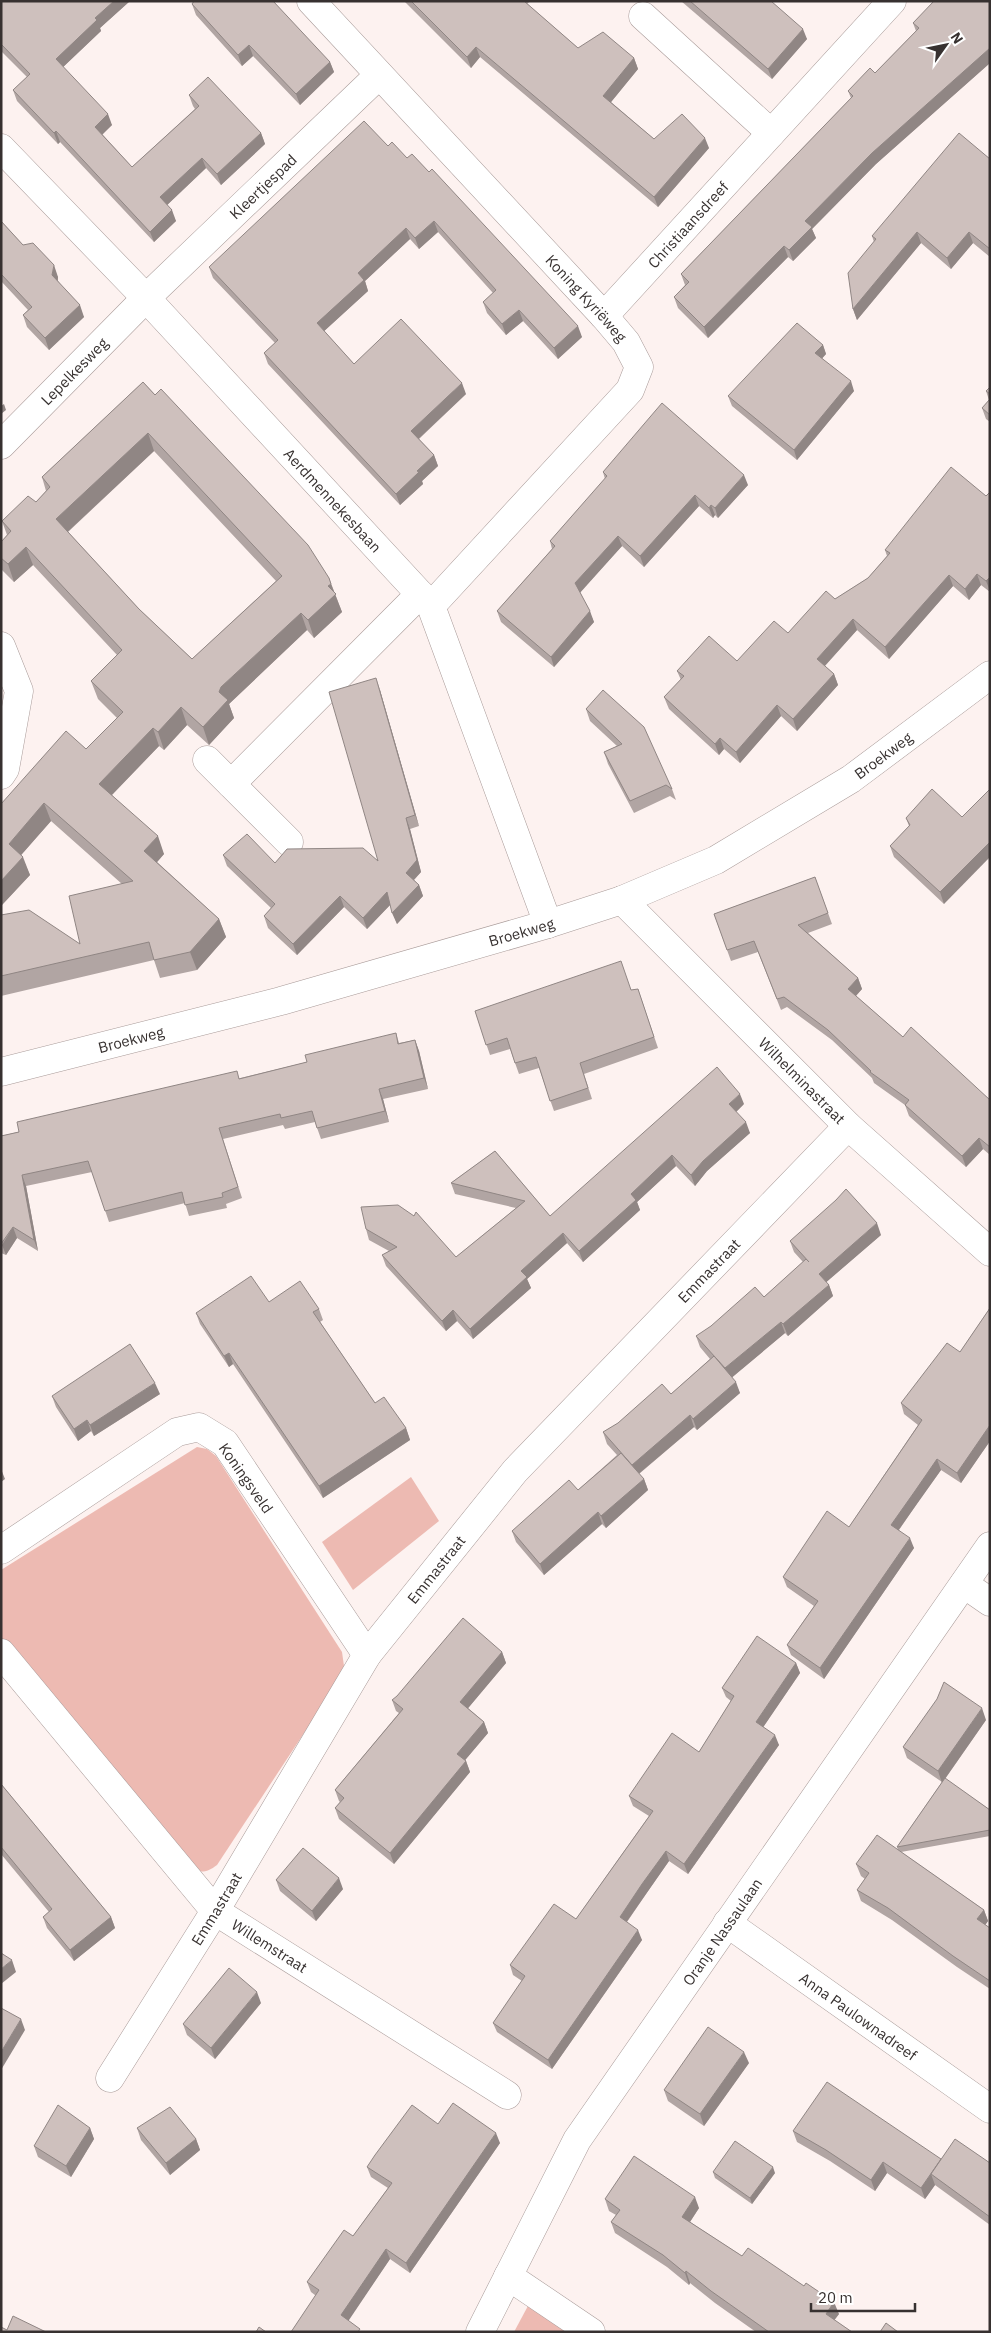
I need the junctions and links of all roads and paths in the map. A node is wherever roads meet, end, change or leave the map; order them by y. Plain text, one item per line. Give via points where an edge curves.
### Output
1 (884, 4) edge
2 (326, 6) edge
3 (643, 16) dead end
4 (380, 75) junction
5 (771, 133) junction
6 (1, 148) edge
7 (146, 298) junction
8 (604, 316) junction
9 (1, 445) edge
10 (426, 600) junction
11 (1, 646) edge
12 (990, 675) edge
13 (207, 760) dead end
14 (1, 775) edge
15 (231, 784) junction
16 (289, 842) dead end
17 (622, 900) junction
18 (548, 924) junction
19 (1, 1072) edge
20 (848, 1126) junction
21 (990, 1252) edge
22 (990, 1546) edge
23 (1, 1550) edge
24 (964, 1584) junction
25 (990, 1602) edge
26 (1, 1653) edge
27 (367, 1655) junction
28 (215, 1911) junction
29 (727, 1923) junction
30 (110, 2078) dead end
31 (507, 2095) dead end
32 (990, 2109) edge
33 (508, 2276) junction
34 (480, 2332) edge
35 (592, 2332) edge

1 - 5 street, Christiaansdreef
2 - 4 street, Koning Kyriëweg
3 - 5 street
4 - 7 street, Kleertjespad
4 - 8 street, Koning Kyriëweg
5 - 8 street, Christiaansdreef
6 - 7 street, Aerdmennekesbaan
7 - 9 street, Lepelkesweg
7 - 10 street, Aerdmennekesbaan
8 - 10 street, Koning Kyriëweg via 626,342 639,368 630,390
10 - 15 street
10 - 18 street, Aerdmennekesbaan
11 - 14 street via 19,691 5,769
12 - 17 street, Broekweg via 851,779 716,860
13 - 15 street
15 - 16 street
17 - 18 street, Broekweg
17 - 20 street, Wilhelminastraat
18 - 19 street, Broekweg via 281,1001
20 - 21 street, Wilhelminastraat
20 - 27 street, Emmastraat via 515,1471
22 - 24 street, Oranje Nassaulaan
23 - 27 street, Koningsveld via 177,1432 199,1427 225,1443
24 - 25 street
24 - 29 street, Oranje Nassaulaan
26 - 28 street, Willemstraat
27 - 28 street, Emmastraat
28 - 30 street, Emmastraat
28 - 31 street, Willemstraat
29 - 32 street, Anna Paulownadreef
29 - 33 street, Oranje Nassaulaan via 577,2140
33 - 34 street, Oranje Nassaulaan
33 - 35 street

